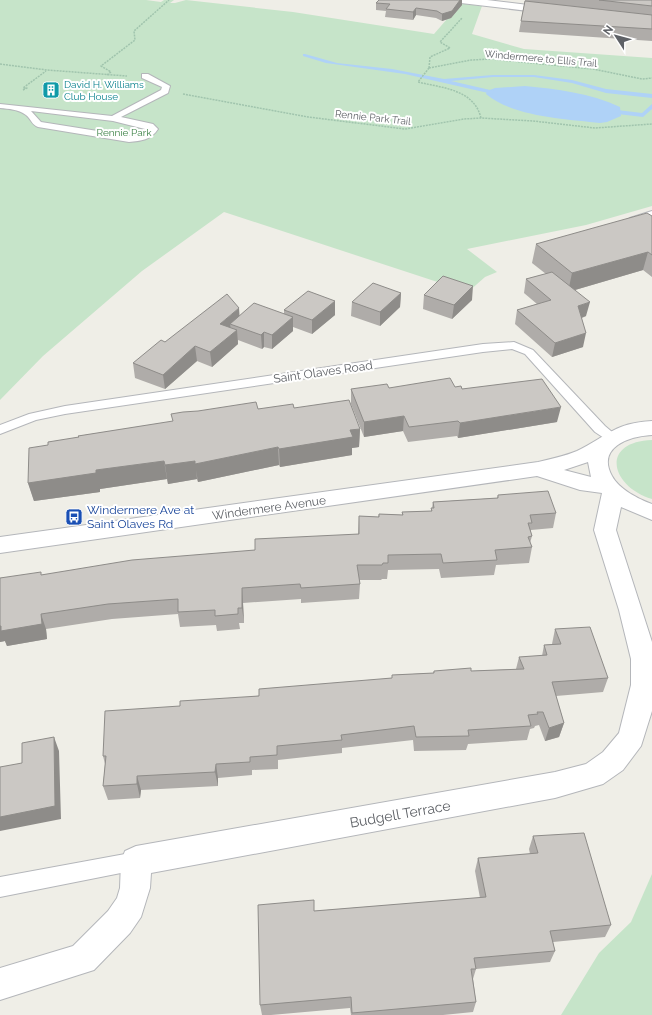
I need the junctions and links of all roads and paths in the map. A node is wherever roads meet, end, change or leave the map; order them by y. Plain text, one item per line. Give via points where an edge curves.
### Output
1 (169, 0) edge
2 (460, 0) edge
3 (562, 12) edge
4 (460, 20) dead end
5 (0, 64) edge
6 (429, 68) junction
7 (47, 70) junction
8 (107, 75) junction
9 (145, 76) joint
10 (652, 78) edge
11 (34, 79) dead end
12 (165, 91) junction
13 (0, 106) edge
14 (19, 108) junction
15 (114, 118) junction
16 (481, 118) junction
17 (652, 124) edge
18 (652, 214) edge
19 (652, 233) edge
20 (652, 428) edge
21 (0, 430) edge
22 (608, 441) junction
23 (538, 470) junction
24 (610, 488) junction
25 (647, 510) edge
26 (607, 524) junction
27 (0, 545) edge
28 (136, 861) junction
29 (0, 887) edge
30 (0, 984) edge

1 - 8 path via 134,31 135,40 101,66 111,72
2 - 3 street
4 - 6 path via 440,42 450,48 430,57
5 - 7 path
6 - 10 path, Windermere to Ellis Trail via 470,60 491,59 593,69 642,79
6 - 16 path via 418,81 468,98 478,107
7 - 8 path
7 - 11 path
8 - 9 path
9 - 12 lane via 166,86
12 - 15 lane
12 - 16 path, Rennie Park Trail via 308,117 402,129
13 - 14 lane
14 - 15 lane
14 - 15 lane via 30,114 38,124 143,138 154,129
16 - 17 path, Rennie Park Trail via 595,128
18 - 19 lane via 633,220
20 - 22 street, Windermere Avenue via 624,431
21 - 22 lane, Saint Olaves Road via 33,417 65,410 514,345 529,352
22 - 23 street, Windermere Avenue via 587,455
22 - 24 street, Windermere Avenue via 599,451 598,468
23 - 24 street, Windermere Avenue via 580,483
23 - 27 street, Windermere Avenue
24 - 25 street, Windermere Avenue via 626,501
24 - 26 street, Budgell Terrace
25 - 26 street
26 - 28 street, Budgell Terrace via 607,540 631,610 644,665 644,685 631,738 613,761 593,775 555,785
28 - 29 lane
28 - 30 street via 135,888 130,906 119,922 83,959

